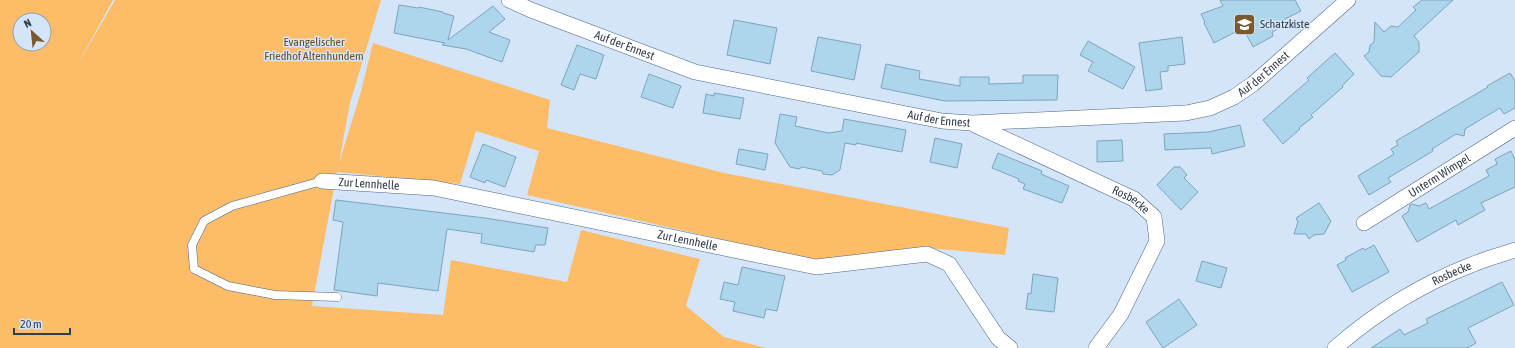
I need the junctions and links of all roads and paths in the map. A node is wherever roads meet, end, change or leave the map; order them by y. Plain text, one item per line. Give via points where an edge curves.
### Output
1 (509, 0) edge
2 (1342, 2) edge
3 (972, 123) junction
4 (1515, 128) edge
5 (322, 181) joint
6 (1364, 223) dead end
7 (1515, 250) edge
8 (337, 297) dead end
9 (1010, 348) edge
10 (1096, 348) edge
11 (1335, 348) edge

1 - 3 street, Auf der Ennest via 695,72 942,121
2 - 3 street, Auf der Ennest via 1252,84 1234,97 1210,108 1186,113
3 - 10 street, Rosbecke via 1134,199 1154,217 1157,241 1121,314
4 - 6 street, Unterm Wimpel
5 - 8 lane via 232,206 204,220 192,245 194,269 228,286 275,295
5 - 9 street, Zur Lennhelle via 434,188 816,267 927,254 949,264 998,338
7 - 11 street, Rosbecke via 1471,265 1403,299 1351,334

